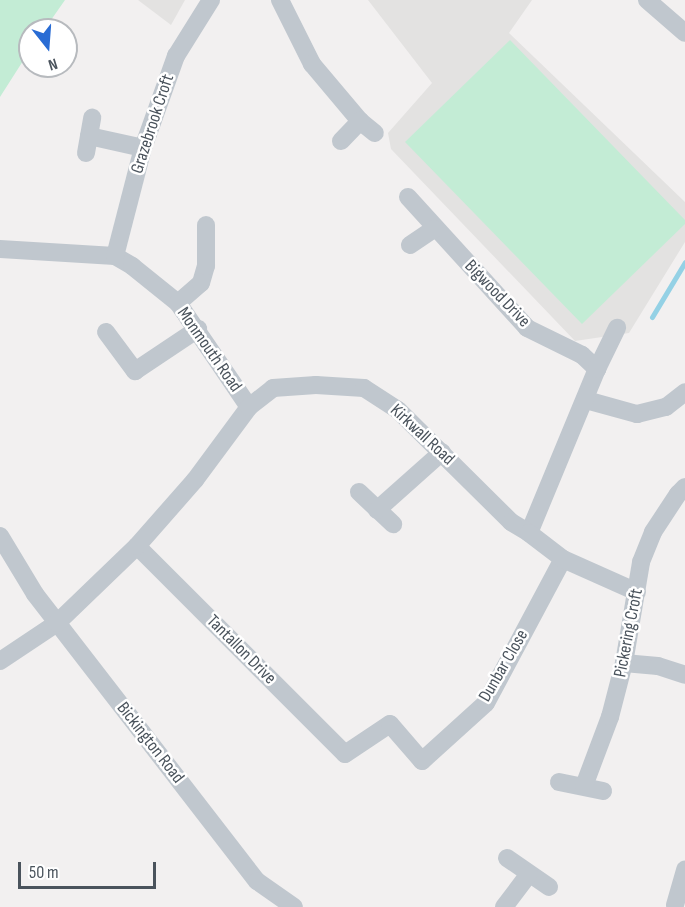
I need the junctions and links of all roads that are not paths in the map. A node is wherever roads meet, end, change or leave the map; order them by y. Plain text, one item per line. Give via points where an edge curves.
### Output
1 (211, 0) edge
2 (280, 0) edge
3 (657, 4) edge
4 (685, 33) edge
5 (360, 121) junction
6 (375, 133) dead end
7 (89, 136) dead end
8 (340, 141) dead end
9 (143, 147) junction
10 (408, 197) dead end
11 (206, 225) dead end
12 (434, 229) junction
13 (410, 246) dead end
14 (0, 249) edge
15 (116, 256) junction
16 (178, 303) junction
17 (617, 328) dead end
18 (198, 330) junction
19 (106, 332) dead end
20 (597, 369) junction
21 (685, 392) edge
22 (586, 400) junction
23 (249, 407) junction
24 (442, 452) junction
25 (685, 487) edge
26 (359, 492) dead end
27 (377, 510) junction
28 (393, 524) dead end
29 (529, 533) junction
30 (0, 536) edge
31 (136, 546) junction
32 (563, 559) junction
33 (638, 592) junction
34 (57, 623) junction
35 (0, 661) edge
36 (624, 663) junction
37 (685, 675) edge
38 (345, 754) joint
39 (559, 782) dead end
40 (584, 786) junction
41 (603, 791) dead end
42 (507, 858) dead end
43 (685, 869) edge
44 (529, 874) junction
45 (549, 886) dead end
46 (675, 905) dead end
47 (294, 907) edge
48 (504, 907) edge

1 - 9 street, Grazebrook Croft via 176,56
2 - 5 street via 312,64
3 - 4 street
5 - 6 street
5 - 8 street
7 - 9 street
9 - 15 street, Grazebrook Croft
10 - 12 street, Bigwood Drive
11 - 16 street via 206,266 201,283
12 - 13 street
12 - 20 street, Bigwood Drive via 527,328 582,355
14 - 15 street
15 - 16 street, Monmouth Road
16 - 18 street, Monmouth Road
17 - 20 street
18 - 19 street via 135,371
18 - 23 street, Monmouth Road
20 - 22 street
21 - 22 street via 666,407 637,414
22 - 29 street
23 - 24 street, Kirkwall Road via 273,388 315,376 364,388 398,410
23 - 31 street, Kirkwall Road via 195,480
24 - 27 street
24 - 29 street, Kirkwall Road via 511,522
25 - 33 street, Pickering Croft via 653,532 641,562
26 - 27 street
27 - 28 street
29 - 32 street, Kirkwall Road
30 - 34 street, Bickington Road
31 - 34 street, Kirkwall Road
31 - 38 street, Tantallon Drive
32 - 33 street, Kirkwall Road
32 - 38 street, Dunbar Close via 486,703 422,761 390,724
33 - 36 street, Pickering Croft
34 - 35 street
34 - 47 street, Bickington Road via 257,881
36 - 37 street via 658,666
36 - 40 street, Pickering Croft via 610,717
39 - 40 street
40 - 41 street
42 - 44 street
43 - 46 street
44 - 45 street
44 - 48 street

